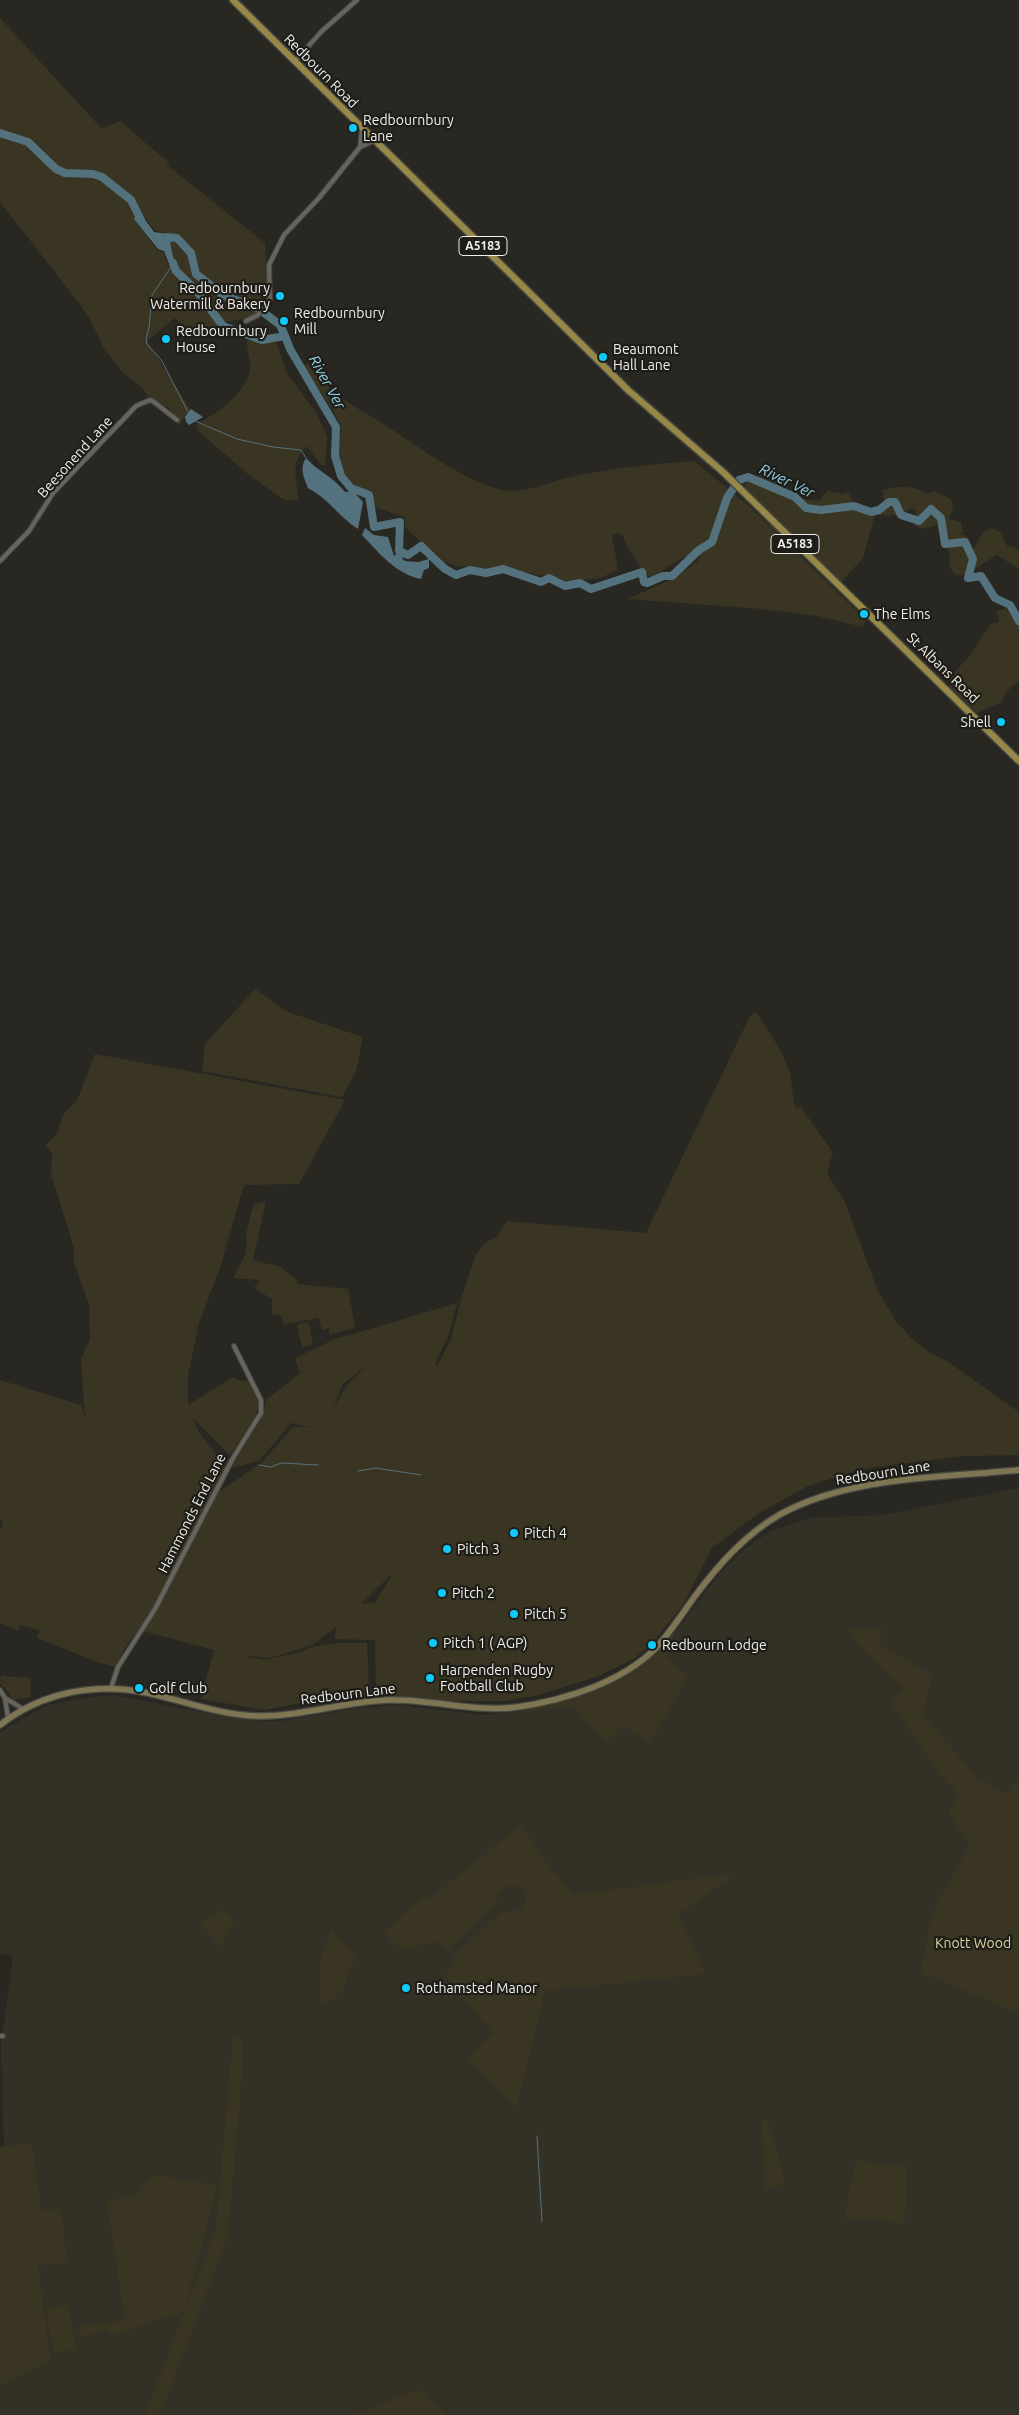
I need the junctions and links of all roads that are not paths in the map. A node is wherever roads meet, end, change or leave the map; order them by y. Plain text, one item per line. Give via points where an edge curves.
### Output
1 (233, 0) edge
2 (357, 0) edge
3 (294, 62) junction
4 (362, 130) junction
5 (373, 140) junction
6 (360, 147) junction
7 (246, 321) dead end
8 (628, 390) joint
9 (177, 420) dead end
10 (0, 561) edge
11 (1019, 761) edge
12 (234, 1346) dead end
13 (1019, 1470) edge
14 (111, 1688) junction
15 (0, 1690) edge
16 (5, 1698) junction
17 (23, 1709) junction
18 (8, 1718) junction
19 (0, 1724) edge

1 - 3 main road, Redbourn Road / A5183
2 - 3 street
3 - 4 main road, Redbourn Road / A5183
4 - 5 main road, Redbourn Road / A5183
4 - 6 street
5 - 6 street
5 - 8 main road, Redbourn Road / A5183
6 - 7 street via 278,245 269,265 270,299 263,310
8 - 11 main road, St Albans Road / A5183 via 742,490
9 - 10 street, Beesonend Lane via 150,400 136,406 54,493 28,531
12 - 14 street, Hammonds End Lane via 261,1400 261,1413 233,1458 155,1609 118,1667
13 - 14 main road, Redbourn Lane via 874,1484 805,1502 765,1524 735,1549 710,1576 667,1635 641,1660 607,1680 538,1703 494,1709 383,1700 258,1716
14 - 17 main road, Redbourn Lane via 75,1691
15 - 16 street
16 - 17 street
16 - 18 street
17 - 18 main road, Redbourn Lane
18 - 19 main road, Redbourn Lane

